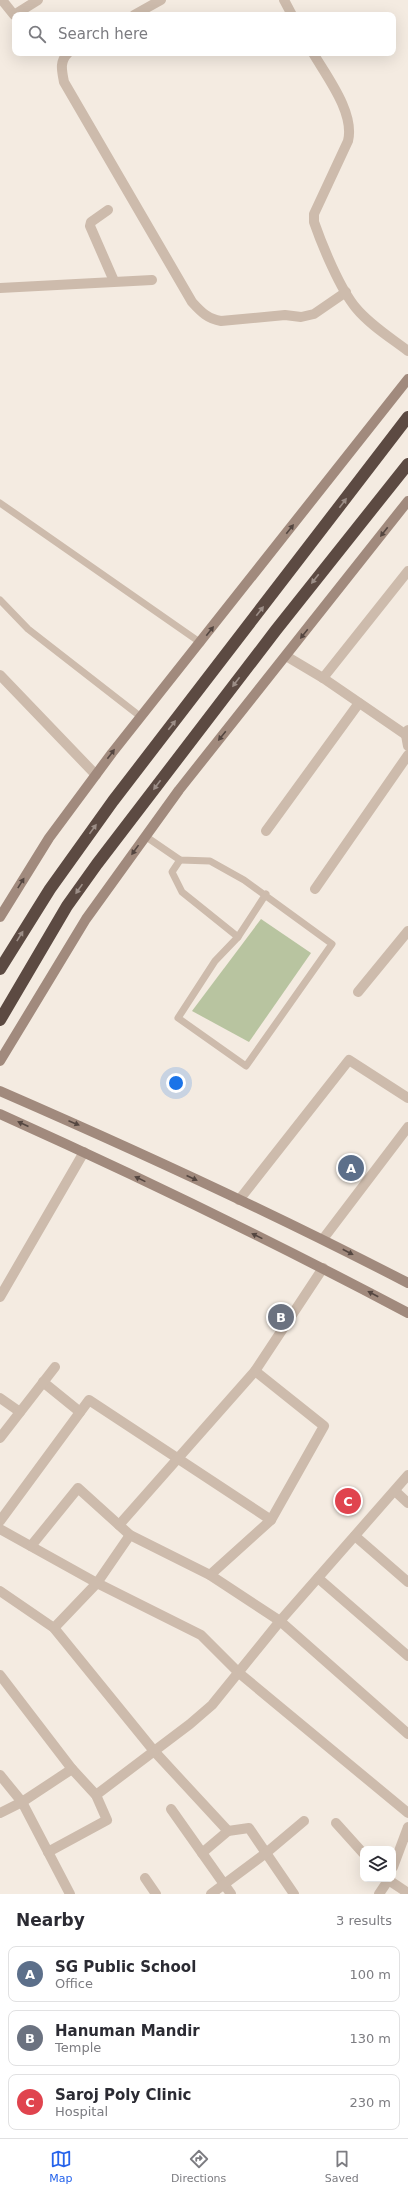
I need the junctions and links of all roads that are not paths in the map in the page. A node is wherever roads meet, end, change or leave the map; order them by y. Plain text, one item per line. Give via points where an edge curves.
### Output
1 (2, 0) edge
2 (38, 0) edge
3 (161, 0) edge
4 (284, 0) edge
5 (12, 12) edge
6 (19, 12) edge
7 (139, 12) edge
8 (290, 12) edge
9 (65, 56) edge
10 (316, 56) edge
11 (108, 210) dead end
12 (152, 280) dead end
13 (114, 281) junction
14 (0, 288) edge
15 (346, 292) junction
16 (408, 351) edge
17 (408, 379) edge
18 (408, 417) edge
19 (408, 464) edge
20 (408, 501) edge
21 (0, 503) edge
22 (408, 571) edge
23 (0, 600) edge
24 (201, 643) junction
25 (286, 656) junction
26 (0, 675) edge
27 (323, 678) junction
28 (359, 704) junction
29 (141, 717) junction
30 (407, 732) edge
31 (408, 746) edge
32 (408, 755) edge
33 (96, 775) junction
34 (266, 831) dead end
35 (145, 836) junction
36 (180, 860) junction
37 (315, 889) dead end
38 (266, 894) junction
39 (0, 916) edge
40 (408, 931) edge
41 (238, 937) junction
42 (0, 969) edge
43 (358, 992) dead end
44 (0, 1020) edge
45 (0, 1061) edge
46 (0, 1091) edge
47 (408, 1098) edge
48 (0, 1114) edge
49 (408, 1127) edge
50 (84, 1152) junction
51 (239, 1200) junction
52 (323, 1238) junction
53 (323, 1268) junction
54 (408, 1283) edge
55 (0, 1297) edge
56 (408, 1312) edge
57 (55, 1367) dead end
58 (255, 1371) junction
59 (43, 1382) junction
60 (0, 1398) edge
61 (20, 1412) junction
62 (80, 1412) junction
63 (0, 1438) edge
64 (177, 1458) junction
65 (408, 1475) edge
66 (395, 1491) junction
67 (408, 1503) edge
68 (271, 1520) junction
69 (0, 1521) edge
70 (119, 1525) junction
71 (0, 1529) edge
72 (130, 1535) junction
73 (355, 1536) junction
74 (31, 1546) junction
75 (210, 1575) junction
76 (318, 1578) junction
77 (408, 1582) edge
78 (97, 1583) junction
79 (0, 1591) edge
80 (280, 1621) junction
81 (54, 1628) junction
82 (408, 1656) edge
83 (239, 1673) junction
84 (0, 1675) edge
85 (408, 1734) edge
86 (154, 1751) junction
87 (72, 1769) junction
88 (0, 1775) edge
89 (96, 1795) junction
90 (22, 1802) junction
91 (171, 1809) dead end
92 (0, 1813) edge
93 (408, 1813) edge
94 (304, 1821) dead end
95 (336, 1824) dead end
96 (408, 1827) edge
97 (228, 1832) junction
98 (360, 1850) edge
99 (48, 1852) junction
100 (202, 1853) junction
101 (266, 1853) junction
102 (396, 1859) edge
103 (145, 1878) dead end
104 (386, 1882) edge
105 (392, 1882) edge
106 (224, 1885) junction
107 (408, 1893) edge
108 (70, 1894) edge
109 (156, 1894) edge
110 (211, 1894) edge
111 (231, 1894) edge
112 (294, 1894) edge
113 (379, 1894) edge

1 - 5 street
2 - 6 street
3 - 7 street
4 - 8 street
9 - 15 street via 61,69 64,82 192,302 202,314 221,321 285,315 301,317 314,314
10 - 15 street via 344,108 350,126 348,141 314,214 317,230
11 - 13 street via 91,222 90,226
12 - 13 street
13 - 14 street
15 - 16 street via 364,317
24 -> 17 street
42 -> 18 highway via 50,889 113,801
19 -> 44 highway via 340,548 97,864 67,906
20 -> 25 street
21 - 24 lane
22 - 27 street
23 - 29 lane via 28,629
24 - 29 street
25 - 27 street
25 -> 35 street
26 - 33 street
27 - 28 street
28 - 30 street
28 - 34 street
33 -> 29 street
30 - 31 street
32 - 37 street
39 -> 33 street via 49,838
35 - 36 lane
35 -> 45 street via 86,919
36 - 38 lane via 210,861
36 - 41 lane via 172,872 182,892
38 - 41 lane
38 - 41 lane via 332,944 246,1066 178,1018 215,961
40 - 43 street
46 -> 51 street via 97,1133
47 - 51 street via 349,1060
50 -> 48 street
49 - 52 street
53 -> 50 street
50 - 55 street
51 - 52 street
52 -> 54 street
56 -> 53 street
53 - 58 street
57 - 59 street
58 - 64 street
58 - 68 street via 324,1426
59 - 61 street
59 - 62 street
60 - 61 street
61 - 63 street
62 - 64 street via 89,1400
62 - 69 street
64 - 68 street
64 - 70 street
65 - 66 street
66 - 67 street
66 - 73 street
68 - 75 street
70 - 72 street
70 - 74 street via 78,1488
71 - 74 street
72 - 75 street
72 - 78 street
73 - 76 street
73 - 77 street
74 - 78 street
75 - 80 street
76 - 80 street
76 - 82 street
78 - 81 street
78 - 83 street via 201,1635
79 - 81 street
80 - 83 street
80 - 85 street
81 - 86 street
83 - 86 street via 206,1710
83 - 93 street
84 - 87 street
86 - 89 street
86 - 97 street
87 - 89 street
87 - 90 street
88 - 90 street
89 - 99 street via 107,1820
90 - 92 street
90 - 99 street
91 - 100 street
94 - 101 street
95 - 98 street
96 - 102 street
97 - 100 street
97 - 101 street via 248,1828
99 - 108 street
100 - 106 street
101 - 106 street
101 - 112 street
103 - 109 street
104 - 113 street
105 - 107 street
106 - 110 street
106 - 111 street

